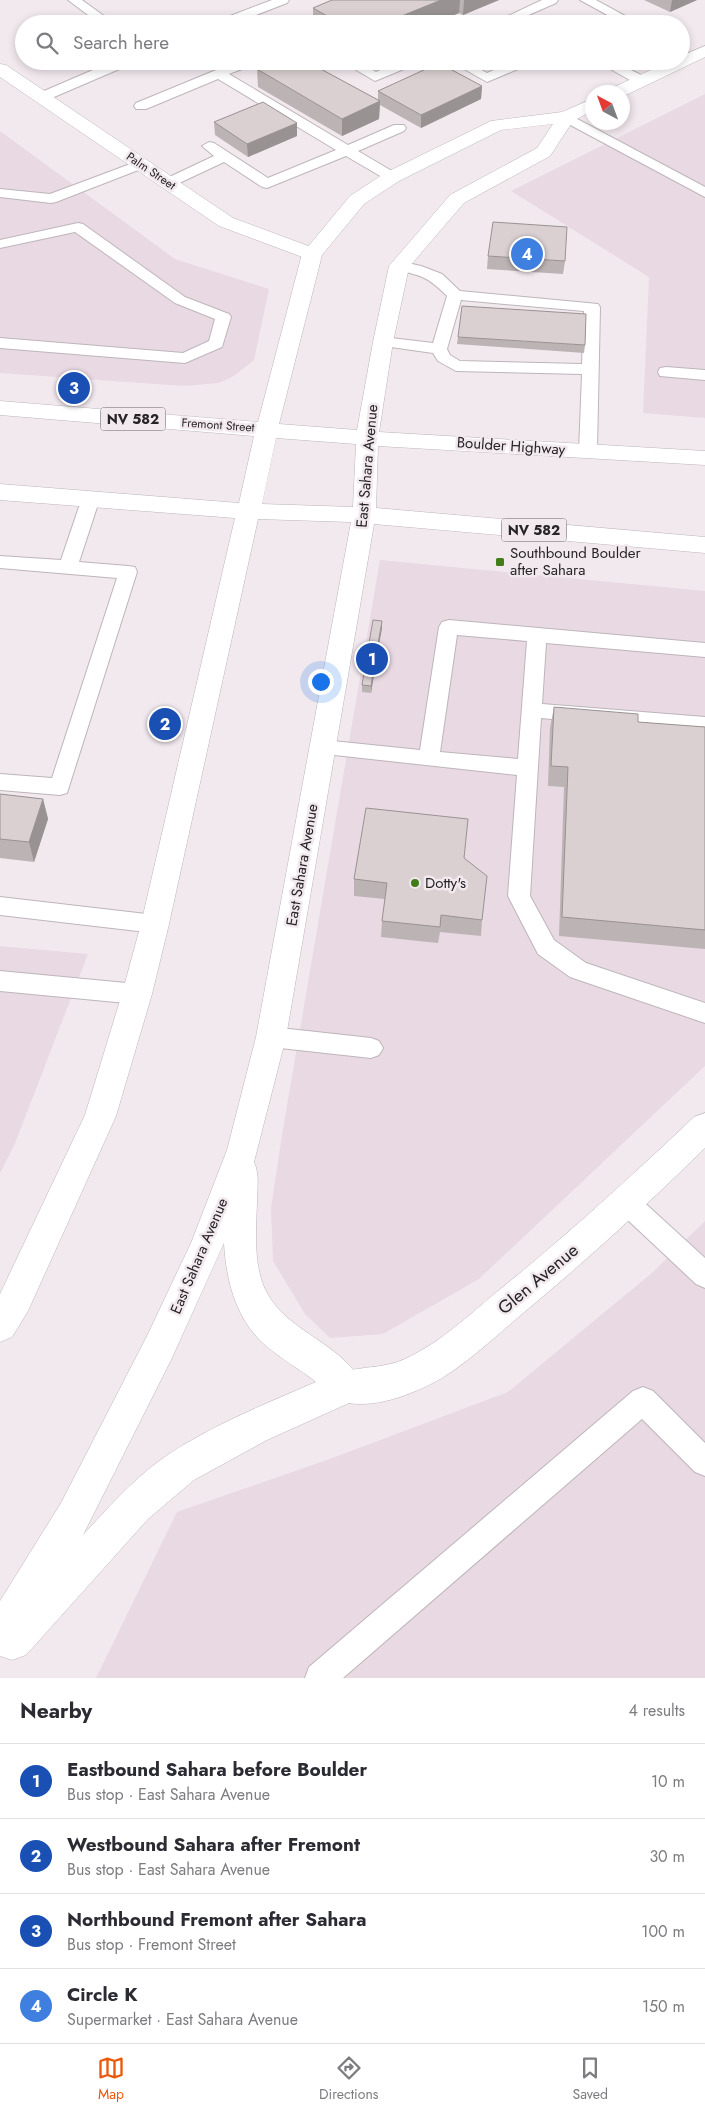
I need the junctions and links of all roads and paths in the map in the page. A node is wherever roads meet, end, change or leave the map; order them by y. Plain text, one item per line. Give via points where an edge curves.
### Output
1 (74, 0) edge
2 (283, 0) edge
3 (552, 0) edge
4 (586, 0) edge
5 (96, 15) edge
6 (244, 15) edge
7 (518, 15) edge
8 (617, 15) edge
9 (705, 51) edge
10 (690, 58) edge
11 (0, 69) edge
12 (105, 70) edge
13 (229, 70) edge
14 (363, 70) edge
15 (391, 70) edge
16 (472, 70) edge
17 (504, 70) edge
18 (620, 70) edge
19 (665, 70) edge
20 (219, 74) junction
21 (642, 81) junction
22 (630, 86) edge
23 (42, 97) junction
24 (141, 106) dead end
25 (585, 108) edge
26 (566, 117) junction
27 (399, 128) dead end
28 (209, 146) dead end
29 (347, 150) junction
30 (225, 156) junction
31 (140, 164) junction
32 (392, 177) junction
33 (168, 183) junction
34 (0, 193) edge
35 (705, 194) edge
36 (0, 244) edge
37 (312, 254) junction
38 (399, 266) junction
39 (455, 295) junction
40 (383, 342) junction
41 (0, 343) edge
42 (438, 349) junction
43 (590, 369) junction
44 (666, 372) dead end
45 (705, 375) edge
46 (0, 408) edge
47 (267, 429) junction
48 (316, 433) joint
49 (367, 438) junction
50 (588, 451) junction
51 (705, 458) edge
52 (0, 492) edge
53 (91, 498) junction
54 (249, 511) junction
55 (364, 515) junction
56 (705, 545) edge
57 (68, 567) junction
58 (2, 568) edge
59 (537, 635) junction
60 (705, 650) edge
61 (531, 710) junction
62 (705, 725) edge
63 (323, 748) junction
64 (428, 758) junction
65 (526, 768) junction
66 (0, 782) edge
67 (0, 906) edge
68 (155, 924) junction
69 (0, 981) edge
70 (137, 994) junction
71 (705, 1013) edge
72 (271, 1037) junction
73 (371, 1048) dead end
74 (705, 1127) edge
75 (243, 1150) junction
76 (626, 1202) junction
77 (705, 1275) edge
78 (0, 1325) edge
79 (346, 1387) junction
80 (705, 1462) edge
81 (0, 1637) edge
82 (0, 1654) edge
83 (320, 1678) edge

1 - 5 lane
2 - 6 lane
3 - 7 lane
4 - 8 lane
9 - 10 main road
11 - 23 main road, Palm Street
12 - 23 lane
13 - 20 lane
14 - 15 lane via 375,77
16 - 17 lane via 487,78
18 - 21 lane
19 - 21 main road
20 - 24 lane
20 - 29 lane
21 - 22 main road
23 - 31 main road, Palm Street
25 - 26 main road
26 - 32 main road via 497,125
26 - 35 lane
26 - 38 main road, East Sahara Avenue via 544,152 457,199
27 - 29 lane
28 - 30 lane
29 - 30 lane via 268,184
29 - 32 lane
30 - 33 lane
31 - 33 main road, Palm Street
31 - 34 lane via 51,199
32 - 37 main road via 357,200
33 - 37 main road, Palm Street via 226,222
36 - 41 lane via 78,227 180,300 223,317 216,344 185,358
37 - 47 main road
38 - 39 lane via 437,277
38 - 40 main road, East Sahara Avenue
39 - 42 lane
39 - 43 lane via 592,307
40 - 42 lane
40 - 49 main road, East Sahara Avenue
42 - 43 lane via 456,366
43 - 50 lane
44 - 45 lane
46 - 47 main road, Fremont Street / NV 582
47 - 48 main road, Fremont Street / NV 582
47 - 54 main road
48 - 49 main road, Boulder Highway / NV 582
49 - 50 main road, Boulder Highway / NV 582
49 - 55 main road, East Sahara Avenue
50 - 51 main road, Boulder Highway / NV 582
52 - 53 main road, NV 582
53 - 54 main road, NV 582
53 - 57 lane
54 - 55 main road, NV 582
54 - 68 main road
55 - 56 main road, NV 582
55 - 63 main road, East Sahara Avenue
57 - 58 lane
57 - 66 lane via 128,572 60,787
59 - 60 lane
59 - 61 lane
59 - 64 lane via 449,627
61 - 62 lane
61 - 65 lane
63 - 64 lane
63 - 72 main road, East Sahara Avenue
64 - 65 lane
65 - 71 lane via 519,896 546,947 578,970
67 - 68 lane
68 - 70 main road
69 - 70 lane
70 - 78 main road via 100,1116 16,1299
72 - 73 lane
72 - 75 main road, East Sahara Avenue
74 - 76 main road, Glen Avenue
75 - 79 main road via 240,1225 242,1266 248,1293 258,1312 276,1332 321,1364
75 - 81 main road, East Sahara Avenue via 205,1249 159,1348 74,1516
76 - 77 lane
76 - 79 main road, Glen Avenue via 554,1267 462,1343 430,1365 395,1380
79 - 82 main road, Glen Avenue via 254,1427 211,1449 168,1477 135,1506
80 - 83 lane via 643,1400

